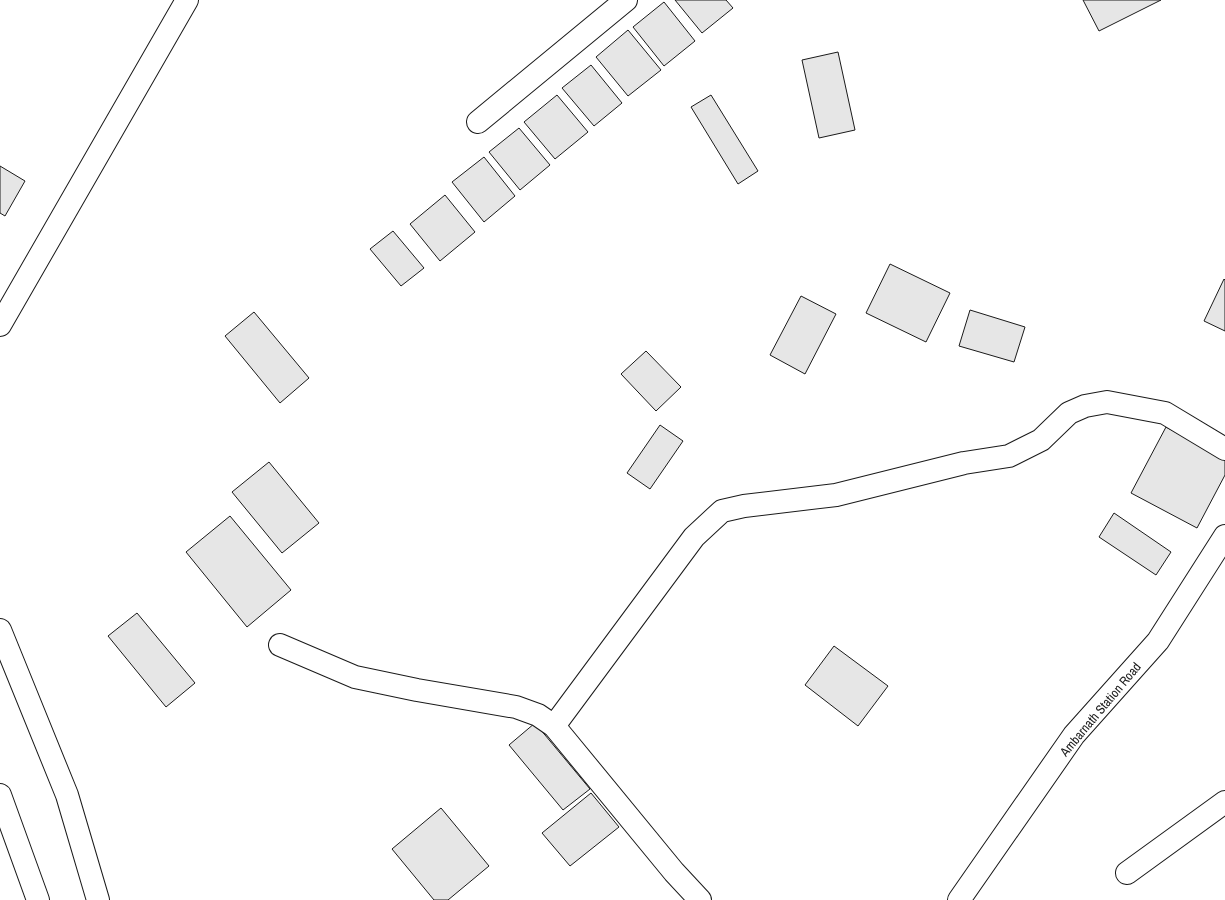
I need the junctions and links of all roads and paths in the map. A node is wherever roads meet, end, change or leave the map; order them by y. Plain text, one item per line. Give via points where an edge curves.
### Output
1 (187, 0) edge
2 (626, 0) edge
3 (478, 122) dead end
4 (0, 325) edge
5 (1225, 449) edge
6 (1225, 536) edge
7 (0, 630) edge
8 (280, 645) dead end
9 (554, 726) junction
10 (0, 795) edge
11 (1225, 802) edge
12 (1127, 874) dead end
13 (38, 900) edge
14 (98, 900) edge
15 (700, 900) edge
16 (959, 900) edge

1 - 4 street
2 - 3 street
5 - 9 street via 1165,413 1106,402 1085,406 1069,413 1041,440 1009,456 964,463 836,495 722,511 694,537
6 - 16 street, Ambarnath Station Road via 1158,641 1074,735
7 - 14 street via 67,795
8 - 9 street via 355,677 516,707 538,715
9 - 15 street
10 - 13 street
11 - 12 street

